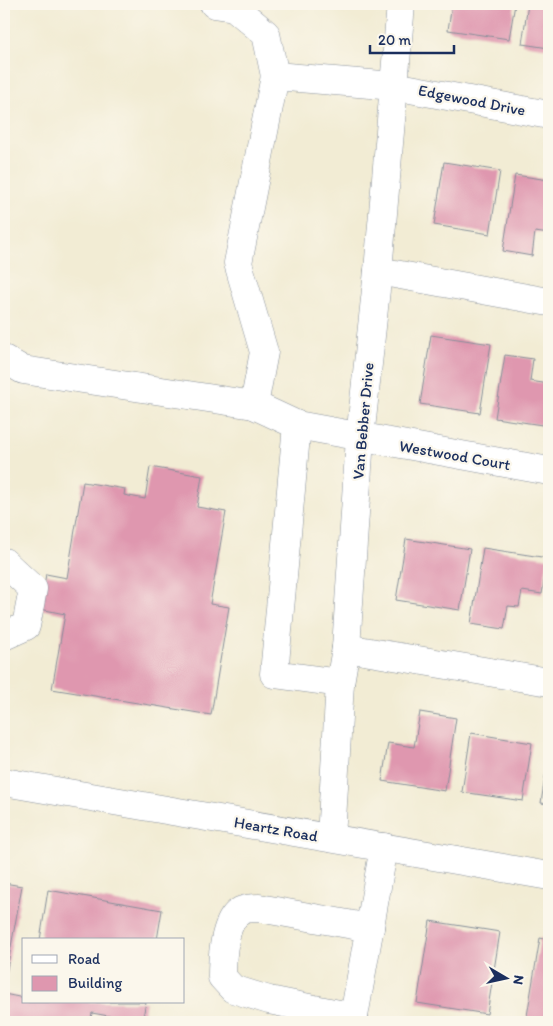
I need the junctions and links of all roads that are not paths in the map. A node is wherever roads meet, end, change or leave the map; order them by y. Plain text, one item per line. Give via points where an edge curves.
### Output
1 (214, 4) edge
2 (401, 4) edge
3 (275, 76) junction
4 (394, 86) junction
5 (549, 115) edge
6 (378, 272) junction
7 (549, 302) edge
8 (4, 359) edge
9 (254, 405) junction
10 (297, 425) junction
11 (360, 438) junction
12 (549, 471) edge
13 (4, 562) edge
14 (4, 636) edge
15 (346, 648) junction
16 (549, 682) edge
17 (340, 683) junction
18 (4, 782) edge
19 (331, 838) junction
20 (384, 848) junction
21 (549, 876) edge
22 (370, 928) junction
23 (353, 1019) edge

1 - 3 street via 234,7 266,34
2 - 4 street, Van Bebber Drive
3 - 4 street, Edgewood Drive
3 - 9 street via 238,263 264,352
4 - 5 street, Edgewood Drive
4 - 6 street, Van Bebber Drive
6 - 7 street
6 - 11 street, Van Bebber Drive
8 - 9 street, Westwood Court via 23,370
9 - 10 street, Westwood Court
10 - 11 street, Westwood Court
10 - 17 street via 274,674
11 - 12 street, Westwood Court
11 - 15 street, Van Bebber Drive
13 - 14 street via 33,589 26,626
15 - 16 street
15 - 17 street, Van Bebber Drive
17 - 19 street, Van Bebber Drive
18 - 19 street, Heartz Road
19 - 20 street, Heartz Road
20 - 21 street, Heartz Road
20 - 22 street
22 - 23 street
22 - 23 street via 259,908 242,910 230,921 222,955 222,978 233,989

